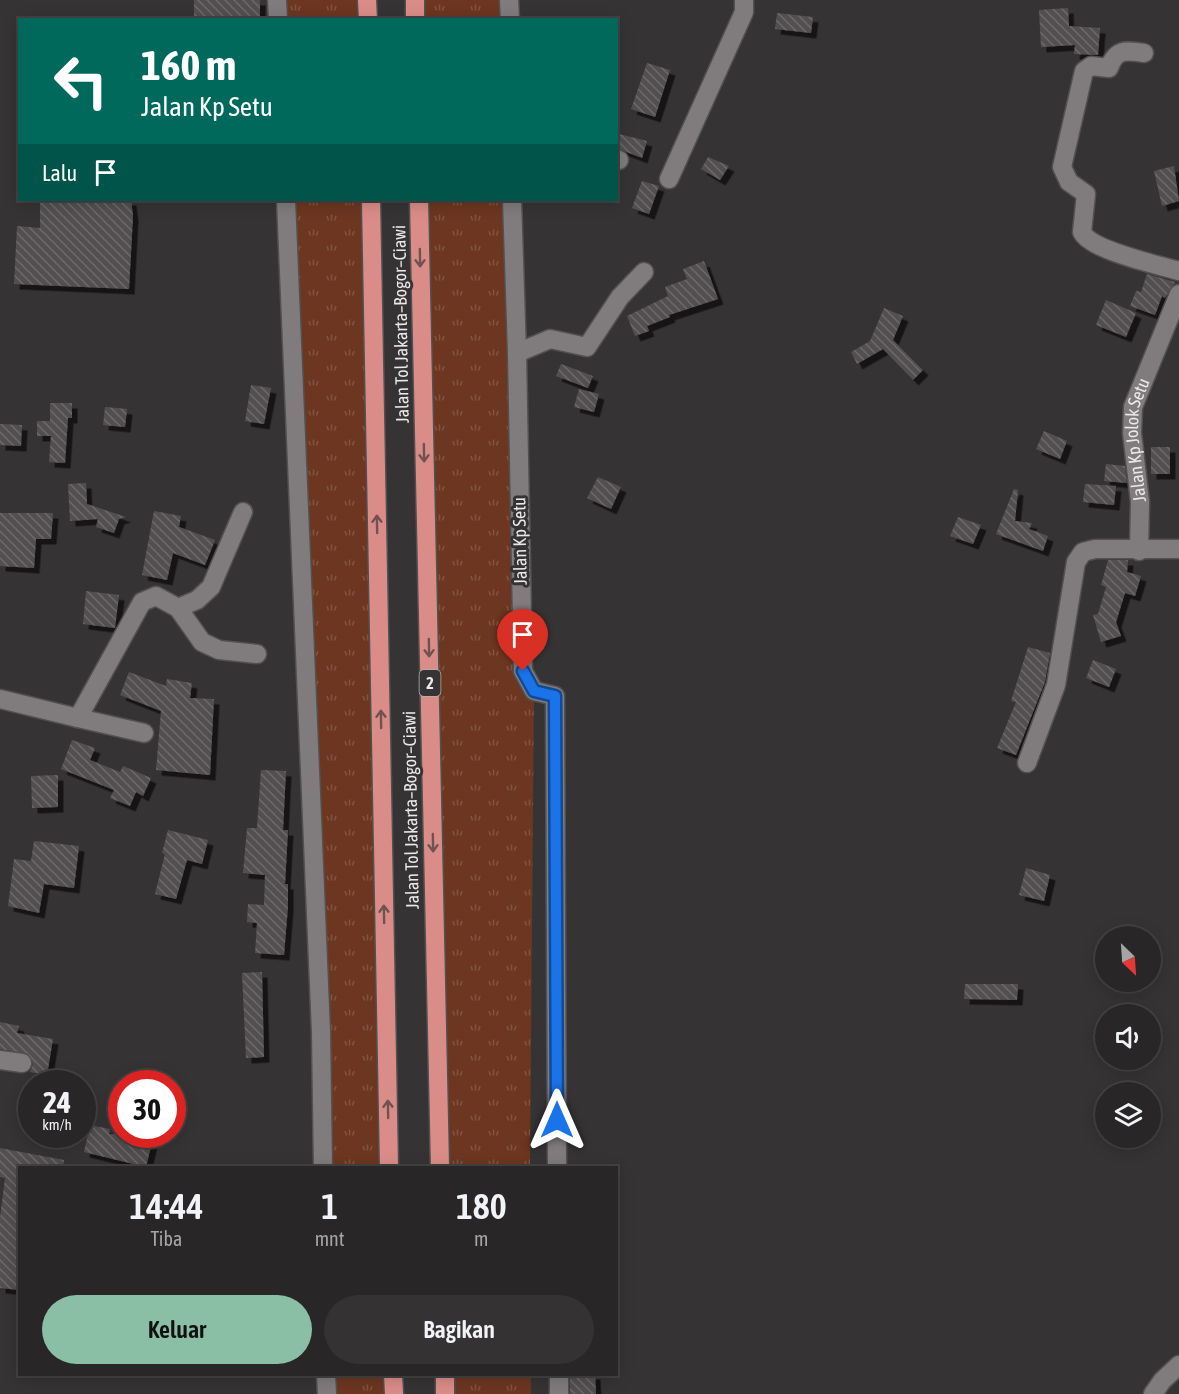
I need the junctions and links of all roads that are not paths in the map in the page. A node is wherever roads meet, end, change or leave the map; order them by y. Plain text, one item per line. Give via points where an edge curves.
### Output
1 (278, 0) edge
2 (368, 0) edge
3 (415, 0) edge
4 (509, 0) edge
5 (744, 0) edge
6 (278, 18) edge
7 (368, 18) edge
8 (415, 18) edge
9 (510, 18) edge
10 (1144, 53) dead end
11 (669, 179) dead end
12 (286, 201) edge
13 (371, 201) edge
14 (419, 201) edge
15 (512, 201) edge
16 (1179, 271) edge
17 (644, 272) dead end
18 (1179, 294) edge
19 (517, 354) junction
20 (243, 512) dead end
21 (1179, 549) edge
22 (1139, 551) junction
23 (178, 608) junction
24 (257, 654) dead end
25 (0, 699) edge
26 (78, 718) junction
27 (144, 733) dead end
28 (1027, 763) dead end
29 (0, 1060) edge
30 (22, 1063) dead end
31 (323, 1166) edge
32 (389, 1166) edge
33 (440, 1166) edge
34 (557, 1166) edge
35 (1179, 1365) edge
36 (327, 1376) edge
37 (393, 1376) edge
38 (445, 1376) edge
39 (559, 1376) edge
40 (327, 1394) edge
41 (394, 1394) edge
42 (445, 1394) edge
43 (559, 1394) edge
44 (1153, 1394) edge

1 - 6 street
2 - 7 highway
3 - 8 highway
4 - 9 street
5 - 11 street via 744,12
10 - 16 street via 1118,53 1112,57 1109,68 1092,66 1084,71 1062,167 1065,178 1086,194 1084,237 1104,248
12 - 31 street via 321,1032
32 -> 13 highway, Jalan Tol Jakarta–Bogor–Ciawi
14 -> 33 highway, Jalan Tol Jakarta–Bogor–Ciawi / 2
15 - 19 street
17 - 19 street via 620,297 587,347 550,339
18 - 22 street, Jalan Kp Jolok Setu via 1133,407 1140,502
19 - 34 street, Jalan Kp Setu via 523,671 534,691 555,696
20 - 23 street via 212,587 197,600
21 - 22 street
22 - 28 street via 1095,549 1083,552 1076,562 1056,686
23 - 24 street via 202,642 219,650
23 - 26 street via 156,596 141,602
25 - 26 street
26 - 27 street
29 - 30 street
35 - 44 street
36 - 40 street
37 - 41 highway
38 - 42 highway
39 - 43 street

